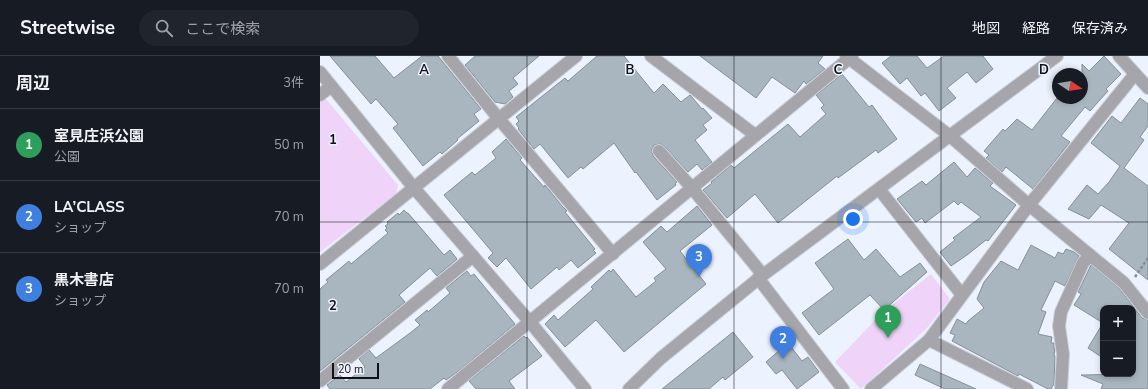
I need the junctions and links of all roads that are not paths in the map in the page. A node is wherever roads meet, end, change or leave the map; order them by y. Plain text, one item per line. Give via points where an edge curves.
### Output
1 (448, 56) edge
2 (576, 56) edge
3 (651, 56) edge
4 (1056, 56) edge
5 (1119, 56) edge
6 (849, 57) edge
7 (320, 72) edge
8 (1135, 74) junction
9 (331, 86) junction
10 (1148, 88) edge
11 (320, 95) edge
12 (499, 119) junction
13 (755, 135) junction
14 (950, 136) junction
15 (659, 151) dead end
16 (414, 188) junction
17 (692, 188) junction
18 (879, 189) junction
19 (1029, 205) junction
20 (613, 254) junction
21 (1090, 255) junction
22 (473, 256) junction
23 (320, 264) edge
24 (760, 277) junction
25 (962, 295) junction
26 (1148, 313) edge
27 (530, 322) junction
28 (929, 340) junction
29 (320, 381) edge
30 (448, 389) edge
31 (585, 389) edge
32 (629, 389) edge
33 (844, 389) edge
34 (871, 389) edge
35 (1026, 389) edge
36 (1061, 389) edge

1 - 12 street
2 - 12 street
3 - 13 street
4 - 14 street
5 - 8 street
6 - 13 street
6 - 14 street
7 - 9 street
8 - 10 street
8 - 19 street
9 - 11 street
9 - 16 street
12 - 16 street
12 - 20 street
13 - 17 street
14 - 18 street
14 - 19 street
15 - 17 street
16 - 22 street
16 - 23 street
17 - 20 street
17 - 24 street
18 - 24 street
18 - 25 street
19 - 21 street
19 - 25 street
20 - 27 street
21 - 26 street via 1124,283
21 - 36 street via 1083,263 1061,312
22 - 27 street
22 - 29 street
24 - 32 street via 661,358
24 - 33 street
25 - 28 street
27 - 30 street
27 - 31 street
28 - 34 street
28 - 35 street

